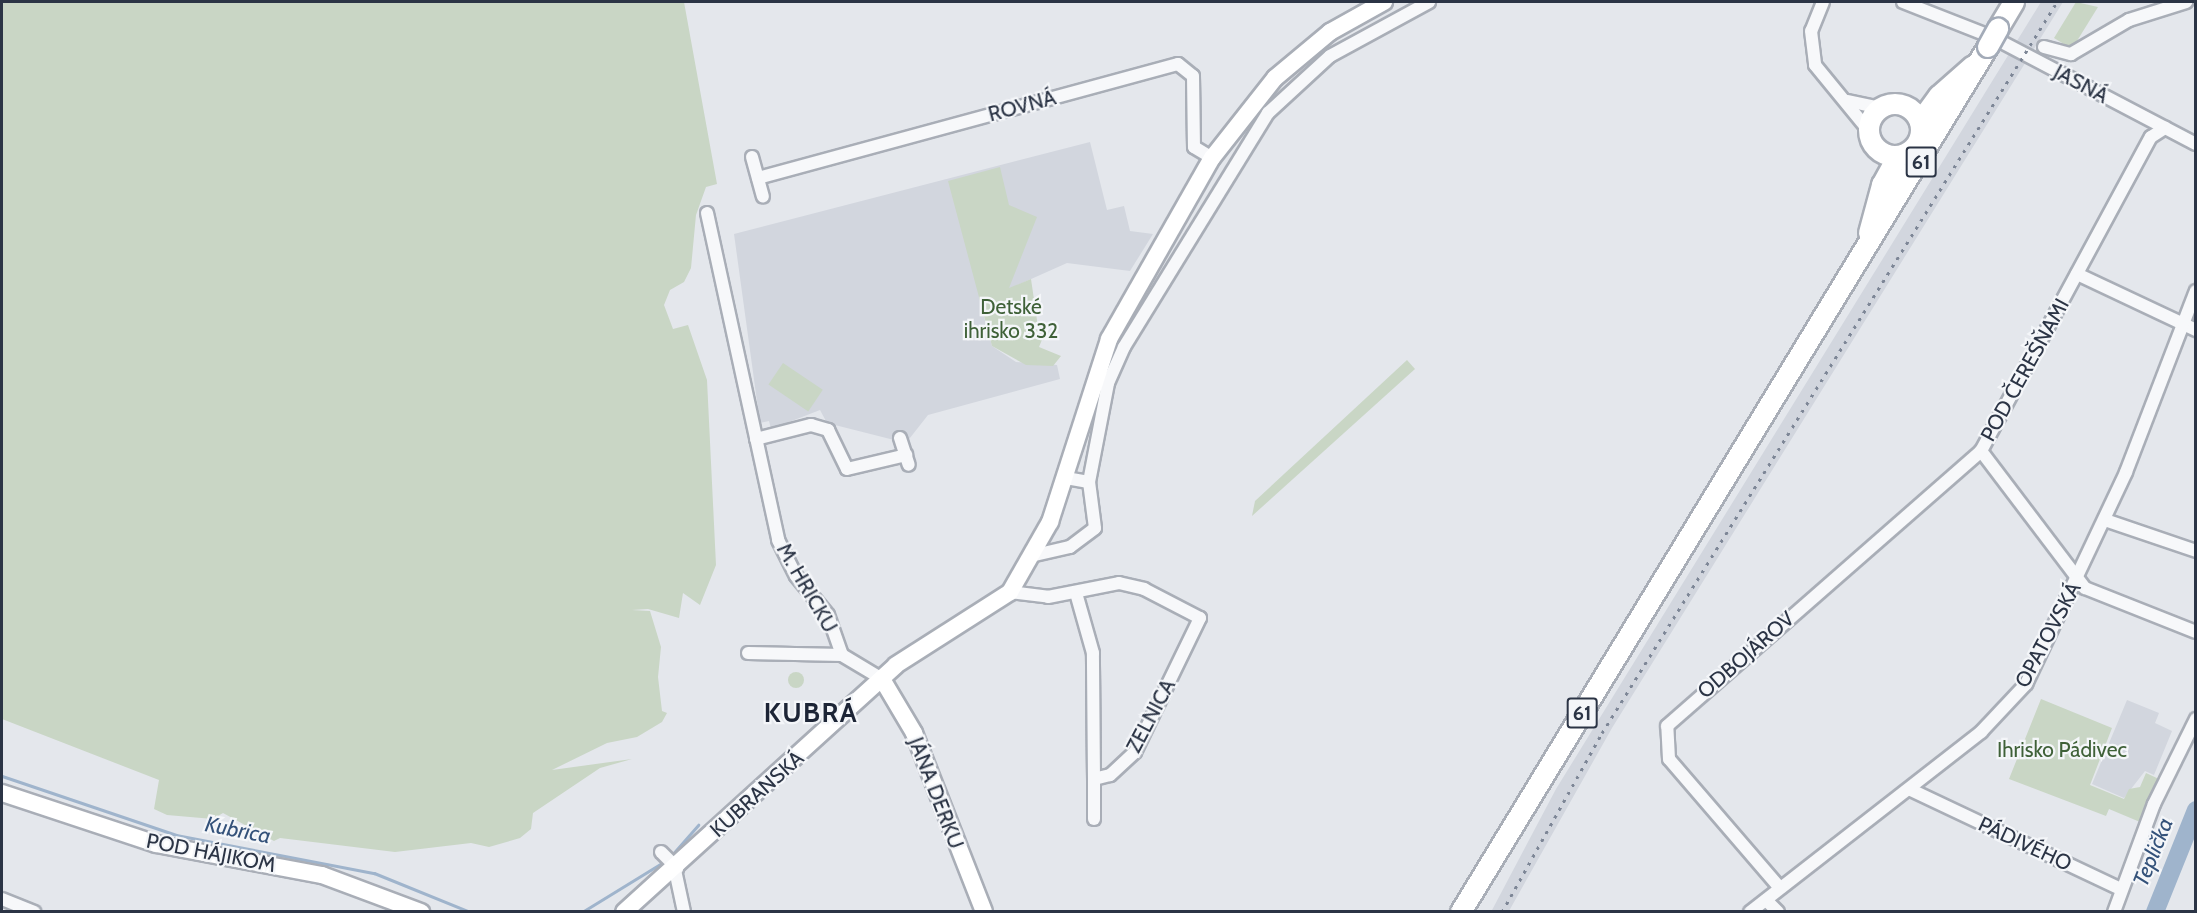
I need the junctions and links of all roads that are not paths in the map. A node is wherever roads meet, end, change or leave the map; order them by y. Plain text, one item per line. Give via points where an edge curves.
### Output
1 (1383, 2) edge
2 (1429, 2) edge
3 (1823, 2) edge
4 (1904, 2) edge
5 (2014, 2) edge
6 (2186, 2) edge
7 (1403, 6) edge
8 (1318, 41) junction
9 (2044, 46) dead end
10 (1983, 53) junction
11 (1330, 56) junction
12 (1939, 96) junction
13 (1253, 101) junction
14 (1848, 101) junction
15 (1908, 107) junction
16 (1881, 108) junction
17 (1268, 113) junction
18 (1920, 122) junction
19 (2165, 128) junction
20 (1869, 130) junction
21 (2196, 144) edge
22 (1879, 151) junction
23 (1898, 156) junction
24 (752, 157) dead end
25 (1212, 158) junction
26 (758, 178) junction
27 (1200, 179) junction
28 (1882, 185) junction
29 (1218, 190) junction
30 (763, 197) dead end
31 (707, 213) dead end
32 (1153, 256) junction
33 (1857, 261) junction
34 (1172, 266) junction
35 (2077, 274) junction
36 (2196, 291) edge
37 (2182, 326) junction
38 (2196, 330) edge
39 (1109, 339) junction
40 (1124, 347) junction
41 (1080, 422) junction
42 (1097, 427) junction
43 (900, 438) dead end
44 (756, 439) junction
45 (1981, 451) junction
46 (1066, 478) junction
47 (1089, 482) junction
48 (2105, 520) junction
49 (2196, 551) edge
50 (1035, 555) junction
51 (2079, 577) junction
52 (1010, 592) junction
53 (1076, 593) junction
54 (2196, 632) edge
55 (748, 653) dead end
56 (842, 655) junction
57 (882, 679) junction
58 (2196, 718) edge
59 (1094, 779) junction
60 (1909, 789) junction
61 (2, 793) edge
62 (1094, 819) dead end
63 (670, 861) junction
64 (1780, 888) junction
65 (2121, 889) junction
66 (2, 899) edge
67 (1766, 900) junction
68 (35, 912) edge
69 (421, 912) edge
70 (624, 912) edge
71 (684, 912) edge
72 (984, 912) edge
73 (1461, 912) edge
74 (1750, 912) edge
75 (1778, 912) edge
76 (2114, 912) edge

1 - 8 street, KUBRANSKÁ
2 - 7 street
3 - 14 street via 1811,31 1815,65 1831,89
4 - 19 street, JASNÁ via 1966,26
5 - 10 main road, 61, bridge
6 - 9 street via 2129,20 2071,54
7 - 11 street
8 - 11 street
8 - 13 street, KUBRANSKÁ
10 - 12 main road, 61
10 - 33 main road, 61
11 - 17 street
12 - 15 main road, 61
12 - 18 main road, 61
13 - 17 street
13 - 25 street, KUBRANSKÁ
14 - 16 street
14 - 20 street
15 - 16 main road, 61
15 - 18 main road, 61
16 - 20 main road
17 - 29 street
18 - 23 main road, 61 via 1917,144
19 - 21 street, JASNÁ
19 - 35 street, POD ČEREŠŇAMI via 2151,137
20 - 22 main road, 61
22 - 23 main road, 61
22 - 28 main road, 61
23 - 28 main road, 61
24 - 26 street
25 - 26 street, ROVNÁ via 1194,147 1193,76 1178,64
25 - 27 street, KUBRANSKÁ
26 - 30 street
27 - 29 street
27 - 32 street, KUBRANSKÁ
28 - 33 main road, 61
29 - 34 street
31 - 44 street, M. HRICKU
32 - 34 street
32 - 39 street, KUBRANSKÁ
33 - 73 main road, 61
34 - 40 street
35 - 37 street, POD ČEREŠŇAMI
35 - 45 street, POD ČEREŠŇAMI
36 - 37 street, OPATOVSKÁ
37 - 38 street, POD ČEREŠŇAMI
37 - 48 street, OPATOVSKÁ
39 - 40 street
39 - 41 street, KUBRANSKÁ
40 - 42 street
41 - 42 street
41 - 46 street, KUBRANSKÁ
42 - 47 street
43 - 44 street via 907,460 847,469 828,430 811,425
44 - 56 street, M. HRICKU via 778,540 795,576 828,615
45 - 51 street, POD ČEREŠŇAMI
45 - 64 street, ODBOJÁROV via 1667,726 1669,759
46 - 47 street
46 - 50 street, KUBRANSKÁ
47 - 50 street via 1096,523 1092,533 1070,547
48 - 49 street
48 - 51 street, OPATOVSKÁ
50 - 52 street, KUBRANSKÁ
51 - 54 street, POD ČEREŠŇAMI via 2085,588
51 - 60 street, OPATOVSKÁ via 2026,684 1981,732
52 - 53 street, ZELNICA via 1030,598
52 - 57 street, KUBRANSKÁ
53 - 59 street, ZELNICA via 1093,653
53 - 59 street, ZELNICA via 1119,583 1144,589 1200,618 1136,752 1110,775
55 - 56 street
56 - 57 street, M. HRICKU
57 - 63 street, KUBRANSKÁ
57 - 72 street, JÁNA DERKU via 914,733
58 - 65 street
59 - 62 street
60 - 64 street, OPATOVSKÁ
60 - 65 street, PÁDIVÉHO
61 - 69 street, POD HÁJIKOM via 156,844 322,875
63 - 70 street
63 - 71 street
64 - 67 street, OPATOVSKÁ
65 - 76 street
66 - 68 street
67 - 74 street, OPATOVSKÁ
67 - 75 street

